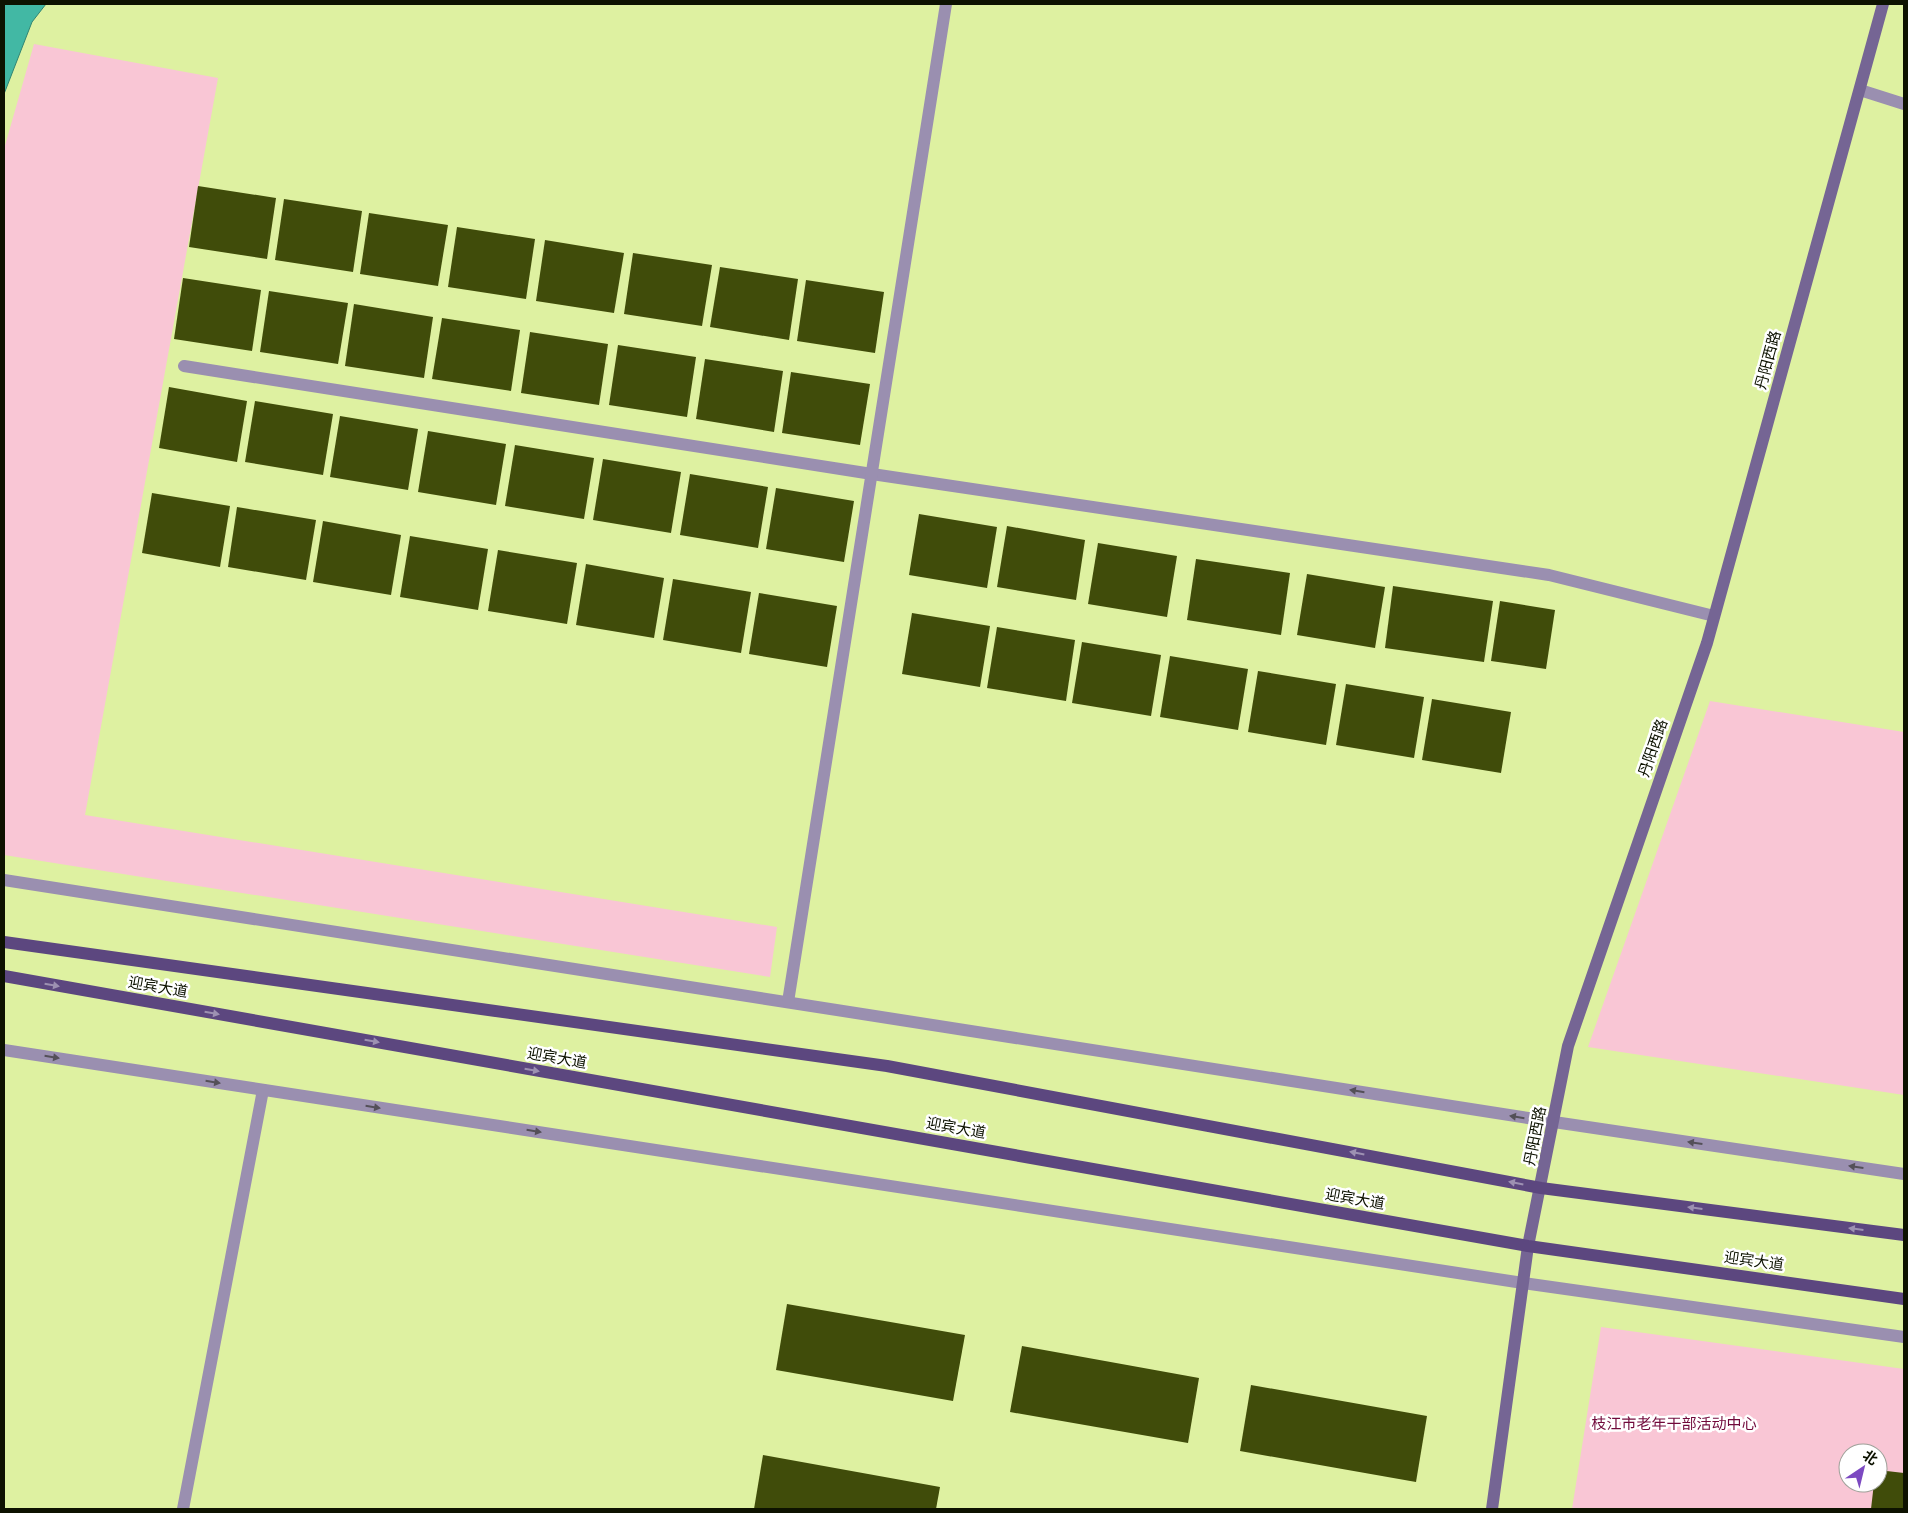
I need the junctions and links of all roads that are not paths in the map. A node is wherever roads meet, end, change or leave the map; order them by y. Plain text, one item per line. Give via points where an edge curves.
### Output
1 (946, 4) edge
2 (1883, 4) edge
3 (1860, 90) junction
4 (1904, 104) edge
5 (184, 366) dead end
6 (872, 474) junction
7 (1714, 616) junction
8 (4, 880) edge
9 (4, 942) edge
10 (4, 976) edge
11 (788, 1002) junction
12 (4, 1050) edge
13 (263, 1090) junction
14 (1554, 1122) junction
15 (1904, 1174) edge
16 (1541, 1188) junction
17 (1904, 1235) edge
18 (1528, 1246) junction
19 (1523, 1283) junction
20 (1904, 1298) edge
21 (1904, 1337) edge
22 (183, 1509) edge
23 (1492, 1509) edge

1 - 6 street
2 - 3 street, 丹阳西路
3 - 4 street
3 - 7 street, 丹阳西路
5 - 6 street
6 - 7 street via 1549,575
6 - 11 street
7 - 14 street, 丹阳西路 via 1568,1046
8 - 11 street
16 -> 9 main road, 迎宾大道 via 887,1066
10 -> 18 main road, 迎宾大道
14 -> 11 street
12 -> 13 street
13 -> 19 street
13 - 22 street
15 -> 14 street
14 - 16 street, 丹阳西路
17 -> 16 main road, 迎宾大道
16 - 18 street, 丹阳西路
18 - 19 street, 丹阳西路
18 - 20 main road, 迎宾大道
19 - 21 street
19 - 23 street, 丹阳西路

